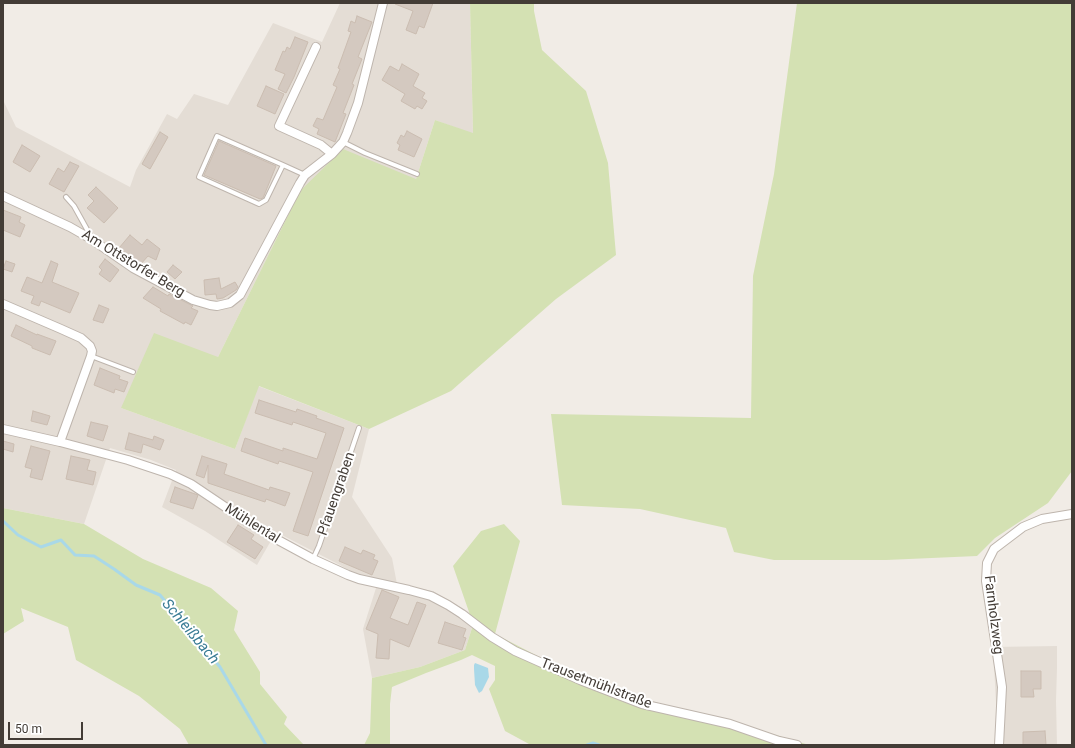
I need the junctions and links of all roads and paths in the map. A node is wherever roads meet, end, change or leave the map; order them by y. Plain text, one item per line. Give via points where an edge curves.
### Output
1 (383, 3) edge
2 (316, 47) dead end
3 (343, 142) junction
4 (332, 154) junction
5 (283, 165) junction
6 (417, 174) dead end
7 (305, 175) junction
8 (3, 196) edge
9 (66, 197) dead end
10 (91, 239) junction
11 (3, 304) edge
12 (91, 356) junction
13 (133, 372) dead end
14 (359, 428) dead end
15 (3, 429) edge
16 (60, 442) junction
17 (1072, 514) edge
18 (313, 559) junction
19 (492, 638) joint
20 (797, 745) edge
21 (999, 745) edge

1 - 3 street, Am Ottstorfer Berg via 358,103
2 - 4 street via 279,126 321,145
3 - 4 street, Am Ottstorfer Berg
3 - 6 lane
4 - 7 street, Am Ottstorfer Berg
5 - 5 lane via 217,136 199,177 259,204 266,200
5 - 7 lane
7 - 10 street, Am Ottstorfer Berg via 240,294 224,305 210,305 193,300 133,268
8 - 10 street, Am Ottstorfer Berg
9 - 10 lane via 74,206
11 - 12 street via 81,338 90,346
12 - 13 lane
12 - 16 street
14 - 18 lane, Pfauengraben
15 - 16 street, Mühlental
16 - 18 street, Mühlental via 134,462 183,480 259,529
17 - 21 street, Farnholzweg via 1042,519 1023,527 994,549 988,563 986,581 1002,687
18 - 19 street, Mühlental via 359,579 431,596 462,614
19 - 20 street, Trausetmühlstraße via 580,680 642,704 730,724

